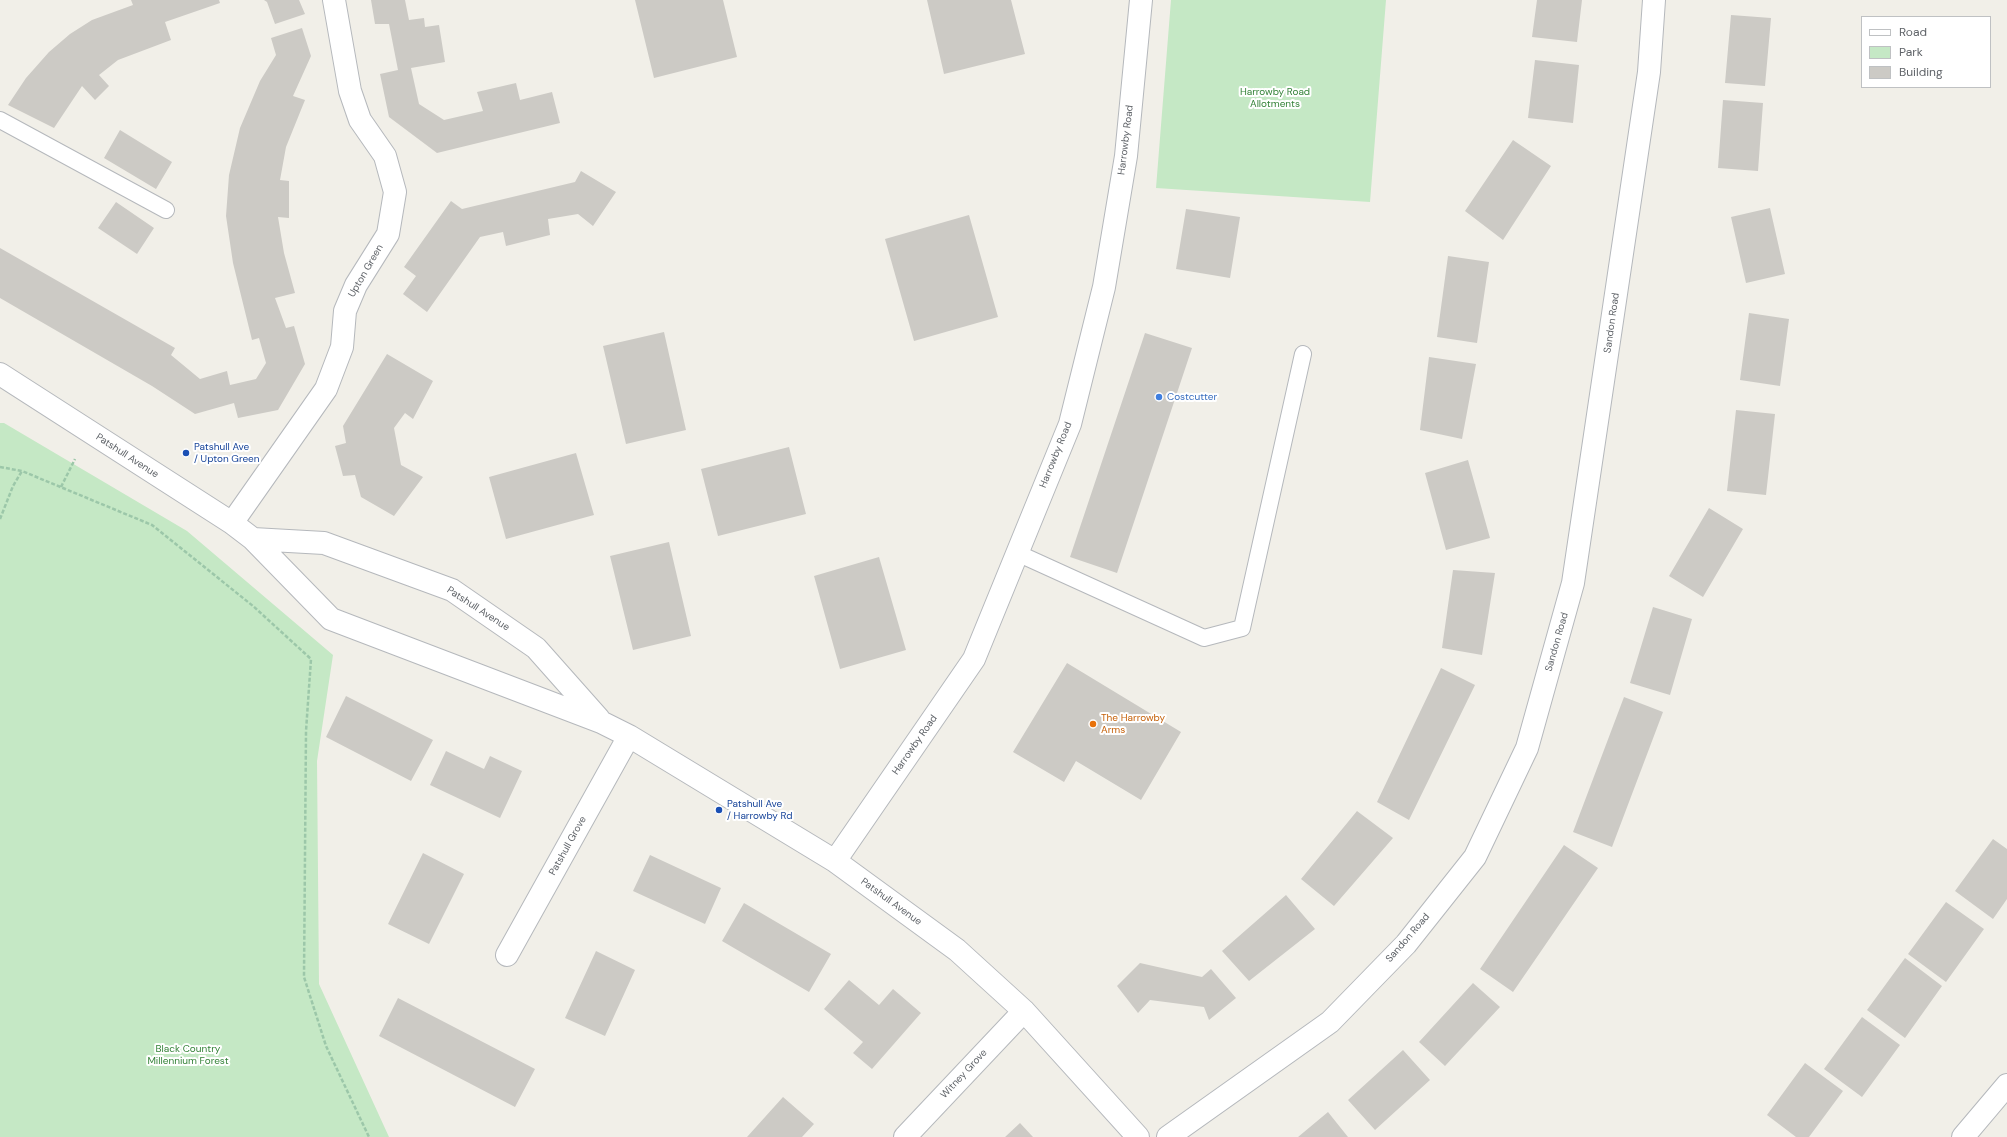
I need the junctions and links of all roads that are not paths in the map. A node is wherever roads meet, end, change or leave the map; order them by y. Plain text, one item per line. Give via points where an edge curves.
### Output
1 (334, 0) edge
2 (1141, 0) edge
3 (1654, 0) edge
4 (0, 120) edge
5 (166, 210) dead end
6 (1303, 354) dead end
7 (0, 374) edge
8 (232, 523) junction
9 (253, 539) junction
10 (1017, 552) junction
11 (601, 722) junction
12 (629, 736) junction
13 (835, 861) junction
14 (506, 955) dead end
15 (1024, 1011) junction
16 (2007, 1085) edge
17 (905, 1137) edge
18 (1138, 1137) edge
19 (1168, 1137) edge
20 (1962, 1137) edge

1 - 8 street, Upton Green via 350,91 360,120 385,156 395,192 388,234 356,285 345,311 342,347 326,389
2 - 10 street, Harrowby Road via 1126,156 1104,287 1070,424
3 - 19 street, Sandon Road via 1648,72 1573,583 1527,748 1475,857 1406,944 1330,1022
4 - 5 lane
6 - 10 lane via 1242,628 1204,638
7 - 8 street, Patshull Avenue
8 - 9 street, Patshull Avenue
9 - 11 street, Patshull Avenue via 331,619
9 - 11 street, Patshull Avenue via 324,544 452,590 536,648
10 - 13 street, Harrowby Road via 974,659
11 - 12 street, Patshull Avenue
12 - 13 street, Patshull Avenue
12 - 14 street, Patshull Grove
13 - 15 street, Patshull Avenue via 957,950
15 - 17 street, Witney Grove
15 - 18 street, Patshull Avenue
16 - 20 street

